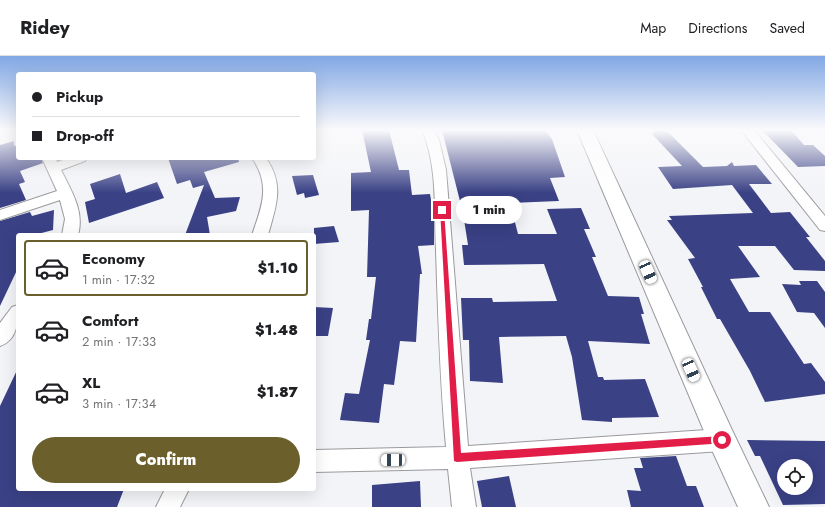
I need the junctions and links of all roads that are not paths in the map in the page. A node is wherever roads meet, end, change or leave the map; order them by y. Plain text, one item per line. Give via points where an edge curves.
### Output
1 (436, 151) edge
2 (594, 151) edge
3 (764, 151) edge
4 (68, 160) edge
5 (260, 160) edge
6 (51, 163) edge
7 (65, 193) junction
8 (0, 215) edge
9 (825, 226) edge
10 (71, 233) edge
11 (261, 233) edge
12 (16, 315) edge
13 (0, 338) edge
14 (722, 440) junction
15 (457, 458) junction
16 (316, 462) edge
17 (176, 491) edge
18 (168, 507) edge
19 (464, 507) edge
20 (754, 507) edge

1 - 15 street
2 - 14 street
3 - 9 street
4 - 6 street
5 - 11 street via 269,174 271,187 270,202
6 - 7 street
7 - 8 street
7 - 10 street via 73,218
12 - 13 street
14 - 15 street
14 - 20 street
15 - 16 street
15 - 19 street
17 - 18 street

